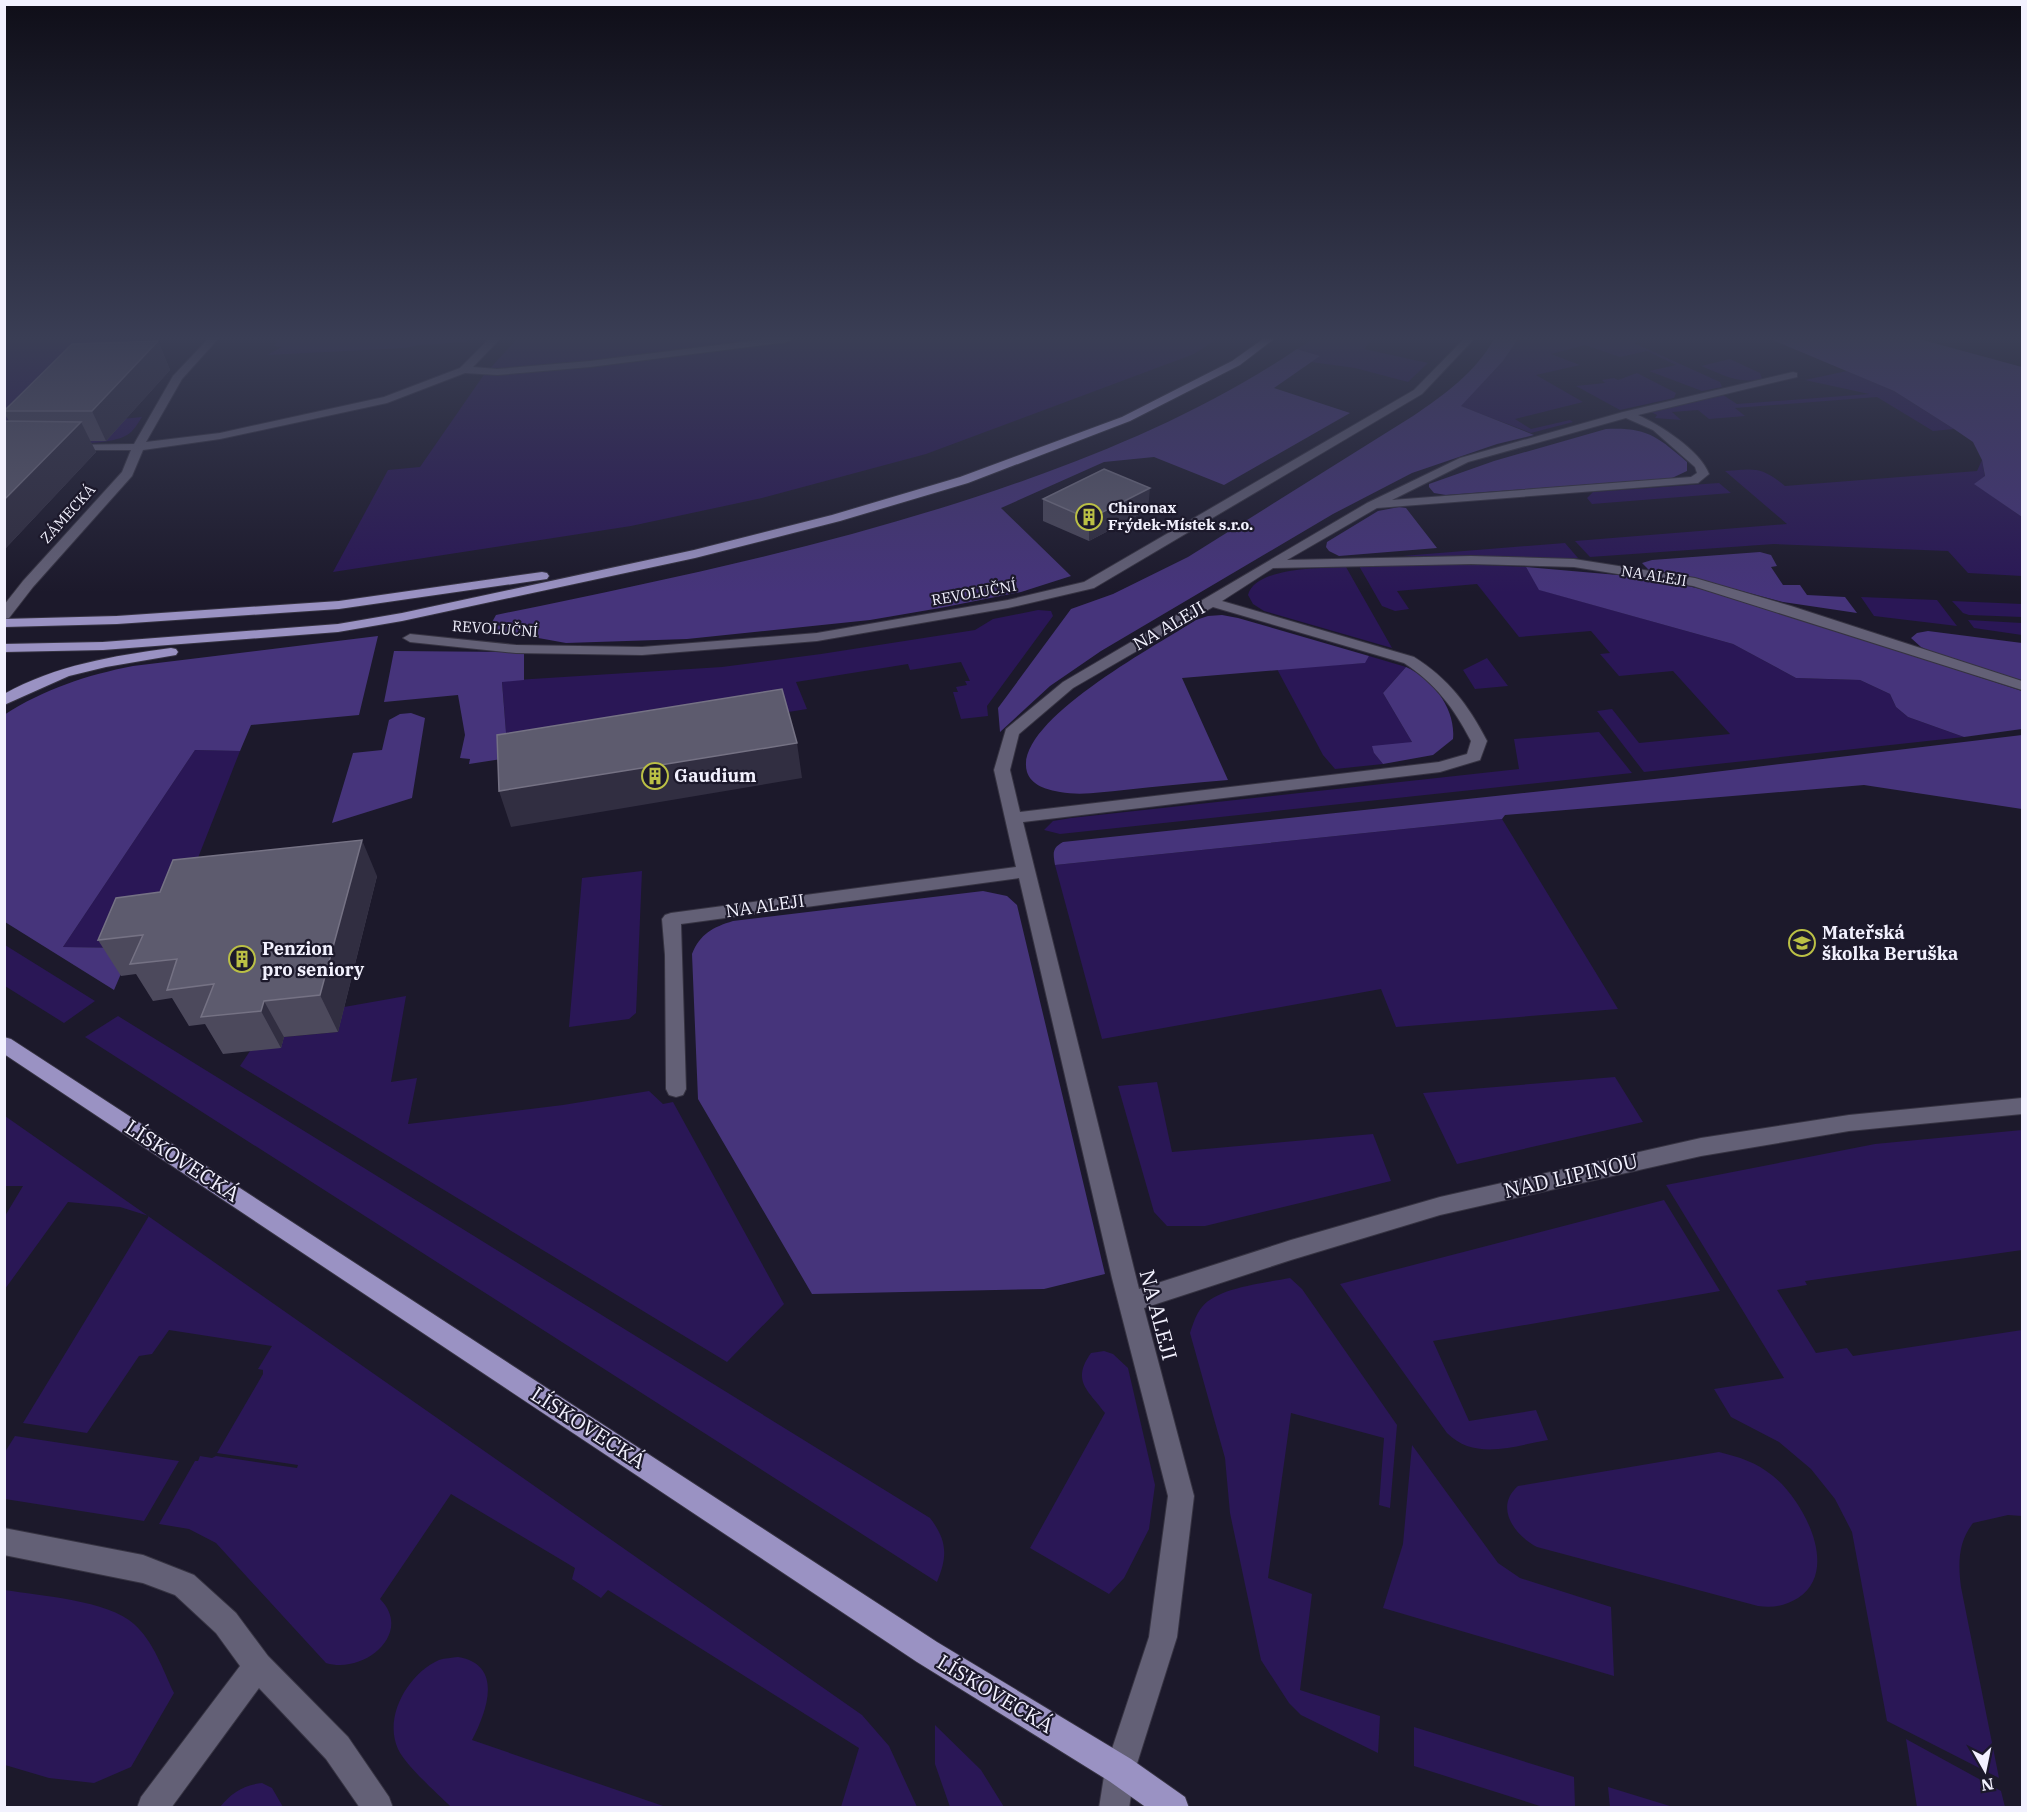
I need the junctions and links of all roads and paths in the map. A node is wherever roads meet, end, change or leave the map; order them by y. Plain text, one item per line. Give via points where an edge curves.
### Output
1 (151, 424) edge
2 (278, 424) edge
3 (1114, 424) edge
4 (1364, 424) edge
5 (1594, 424) edge
6 (1648, 424) edge
7 (52, 447) edge
8 (138, 447) junction
9 (1371, 506) junction
10 (695, 554) junction
11 (1270, 564) junction
12 (1211, 602) junction
13 (4, 615) edge
14 (4, 623) edge
15 (338, 628) junction
16 (410, 638) dead end
17 (4, 648) edge
18 (2022, 686) edge
19 (4, 701) edge
20 (1013, 818) junction
21 (1027, 871) junction
22 (4, 1044) edge
23 (676, 1089) dead end
24 (2022, 1106) edge
25 (1130, 1302) junction
26 (4, 1540) edge
27 (258, 1666) junction
28 (1120, 1770) junction
29 (152, 1808) edge
30 (378, 1808) edge
31 (1114, 1808) edge
32 (1174, 1808) edge

1 - 8 street, ZÁMECKÁ
2 - 8 street
3 - 10 main road, REVOLUČNÍ via 985,472 836,518
4 - 16 street, REVOLUČNÍ via 1089,585 1008,604 817,637 642,651 516,649
5 - 9 street, NA ALEJI via 1464,460
6 - 9 street, NA ALEJI via 1700,466 1703,474 1694,480
7 - 8 street
8 - 13 street, ZÁMECKÁ via 128,473
9 - 11 street, NA ALEJI
10 - 14 main road, REVOLUČNÍ via 339,605 117,620
10 - 15 main road, REVOLUČNÍ
11 - 12 street, NA ALEJI
11 - 18 street, NA ALEJI via 1471,560 1574,563 1695,582
12 - 20 street, NA ALEJI via 1068,685 1012,732 1002,770
12 - 20 street via 1409,660 1429,671 1463,709 1474,730 1479,741 1474,757 1440,767
15 - 17 main road, REVOLUČNÍ via 103,646
15 - 19 main road via 100,662 26,687
20 - 21 street, NA ALEJI
21 - 23 street, NA ALEJI via 672,919
21 - 25 street, NA ALEJI
22 - 28 main road, LÍSKOVECKÁ via 927,1652
24 - 25 street, NAD LIPINOU via 1849,1123 1701,1147 1440,1206
25 - 28 street, NA ALEJI via 1181,1496 1163,1637
26 - 27 street via 142,1569 184,1585 226,1623
27 - 29 street
27 - 30 street via 337,1748
28 - 31 street, NA ALEJI
28 - 32 main road, LÍSKOVECKÁ

